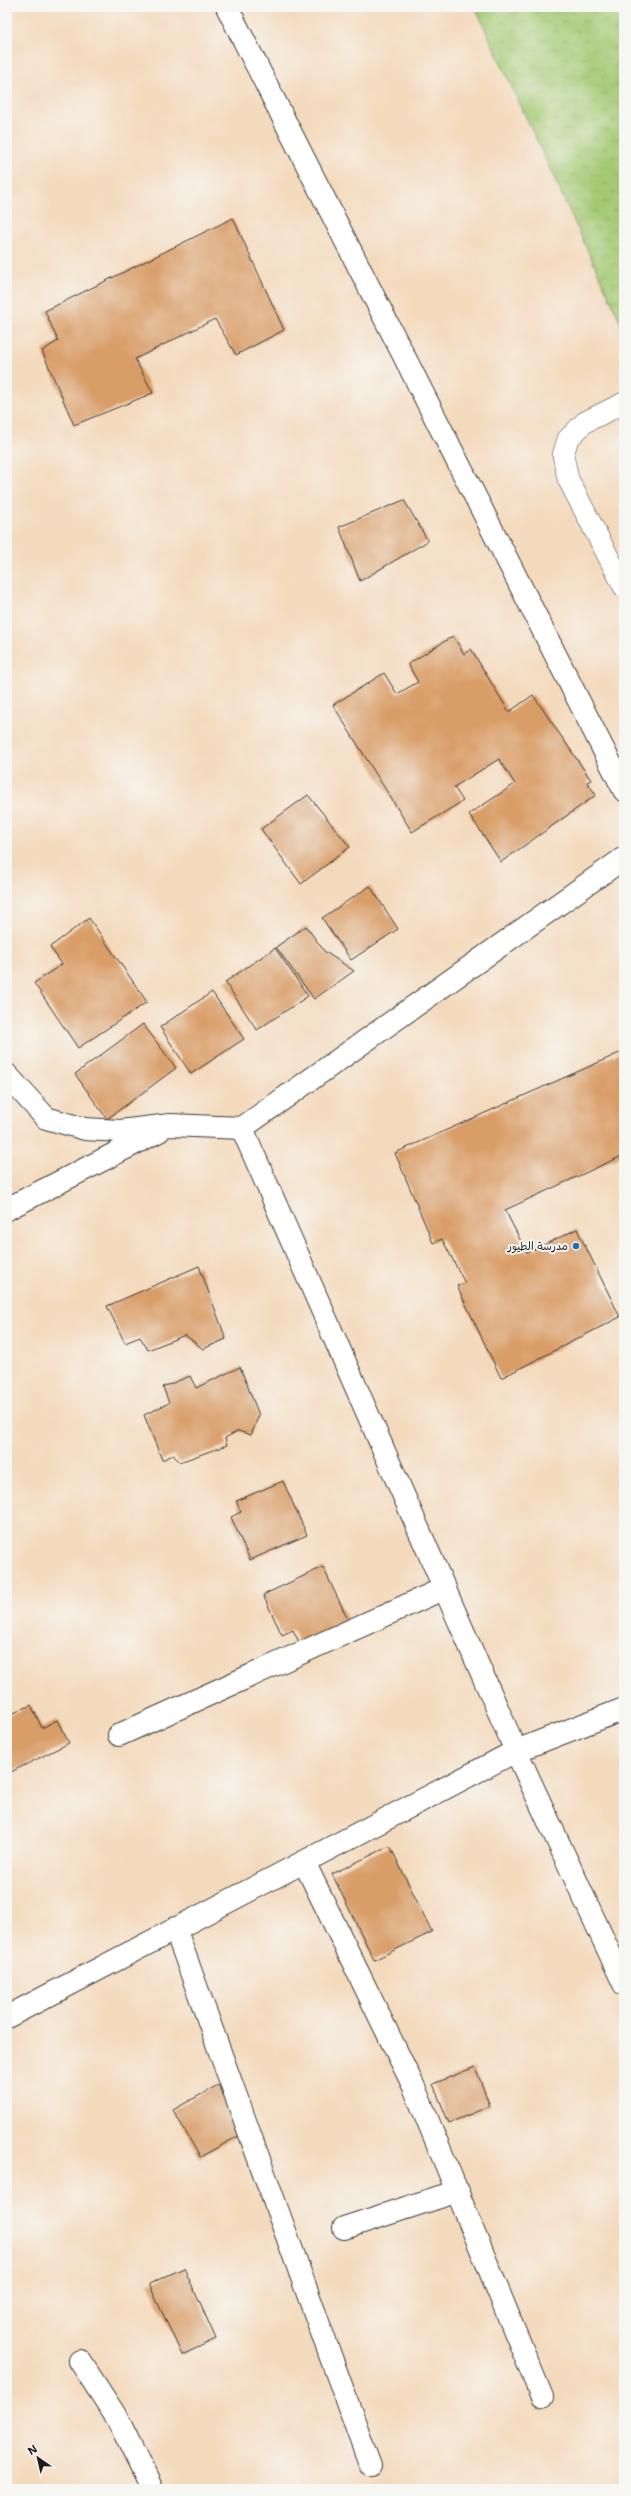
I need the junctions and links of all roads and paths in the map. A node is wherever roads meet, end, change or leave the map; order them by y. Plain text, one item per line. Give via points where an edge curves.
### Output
1 (227, 7) edge
2 (624, 403) edge
3 (624, 587) edge
4 (624, 790) edge
5 (624, 858) edge
6 (7, 1075) edge
7 (170, 1125) junction
8 (242, 1128) junction
9 (7, 1209) edge
10 (444, 1588) junction
11 (624, 1709) edge
12 (119, 1735) dead end
13 (516, 1751) junction
14 (304, 1862) junction
15 (175, 1928) junction
16 (624, 1984) edge
17 (7, 2017) edge
18 (458, 2191) junction
19 (344, 2228) dead end
20 (80, 2361) dead end
21 (542, 2397) dead end
22 (370, 2465) dead end
23 (152, 2489) edge

1 - 4 street
2 - 3 lane via 585,422 568,439 563,455 568,479
5 - 8 street
6 - 7 street via 46,1118 85,1129 120,1131
7 - 8 street
7 - 9 street
8 - 10 street
10 - 12 street
10 - 13 street
11 - 13 street
13 - 14 street
13 - 16 street
14 - 15 street
14 - 18 street via 414,2087
15 - 17 street
15 - 22 street
18 - 19 street
18 - 21 street
20 - 23 street via 116,2418

